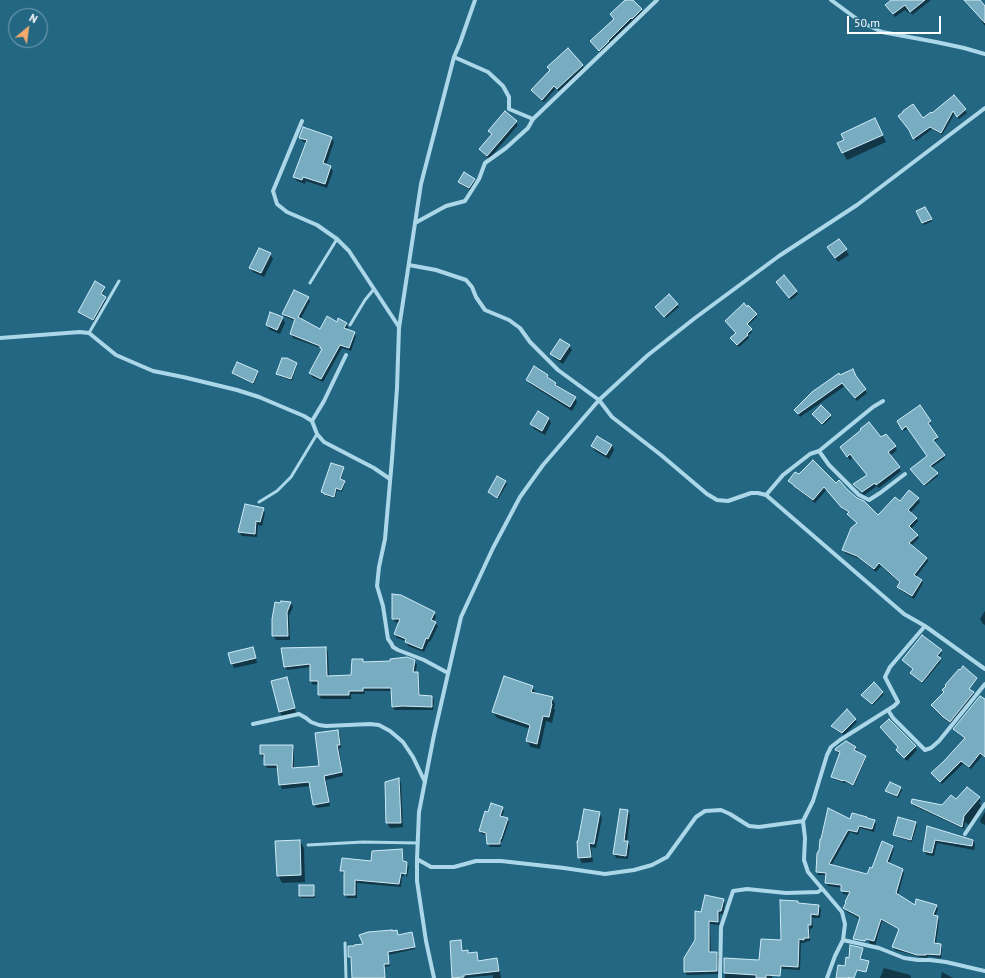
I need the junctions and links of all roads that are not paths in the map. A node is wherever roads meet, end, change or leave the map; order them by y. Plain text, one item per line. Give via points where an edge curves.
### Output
1 (475, 0) edge
2 (657, 0) edge
3 (831, 0) edge
4 (985, 54) edge
5 (454, 57) junction
6 (985, 108) edge
7 (533, 119) junction
8 (302, 121) dead end
9 (415, 223) junction
10 (337, 239) junction
11 (409, 265) junction
12 (119, 281) dead end
13 (310, 283) dead end
14 (374, 289) junction
15 (350, 325) dead end
16 (399, 328) junction
17 (89, 333) junction
18 (0, 338) edge
19 (346, 355) dead end
20 (599, 400) junction
21 (883, 400) dead end
22 (312, 421) junction
23 (317, 434) junction
24 (819, 451) junction
25 (905, 474) dead end
26 (390, 479) junction
27 (766, 495) junction
28 (259, 502) dead end
29 (925, 626) junction
30 (985, 669) edge
31 (448, 673) junction
32 (985, 684) edge
33 (888, 710) junction
34 (253, 724) dead end
35 (425, 783) junction
36 (985, 804) edge
37 (803, 821) junction
38 (965, 834) dead end
39 (418, 843) junction
40 (308, 845) dead end
41 (417, 859) junction
42 (822, 889) junction
43 (843, 940) junction
44 (345, 943) dead end
45 (985, 971) edge
46 (346, 978) edge
47 (434, 978) edge
48 (720, 978) edge
49 (827, 978) edge

1 - 5 street
2 - 7 street
3 - 4 street via 861,22 882,32
5 - 7 street via 488,72 503,86 508,97 509,109
5 - 9 street via 421,184
6 - 20 street via 857,204 779,256 695,318 648,355
7 - 9 street via 528,128 485,163 479,179 465,201 446,206
8 - 10 street via 273,191 277,204 287,212 317,225
9 - 11 street
10 - 13 lane
10 - 14 street via 349,251
11 - 16 street
11 - 20 street via 436,270 466,280 485,310 509,320 520,328 558,370
12 - 17 lane
14 - 15 lane
14 - 16 street
16 - 26 street
17 - 18 street
17 - 22 street via 116,355 153,371 237,390
19 - 22 street
20 - 27 street via 612,417 717,500 728,501 751,493
20 - 31 street via 543,464 520,497 461,617
21 - 24 street
22 - 23 street
23 - 26 street via 324,442
23 - 28 lane via 291,477 277,491
24 - 25 street via 828,465 859,495 869,500
24 - 27 street via 810,454 783,475
26 - 31 street via 385,539 377,586 388,639 398,650
27 - 29 street via 904,614
29 - 30 street
29 - 33 street via 890,667 886,677 898,702
31 - 35 street
32 - 33 street via 939,741 924,750
33 - 37 street via 831,747
34 - 35 street via 299,714 311,722 326,726 379,725 403,742
35 - 39 street via 419,812
36 - 38 street
37 - 41 street via 760,827 749,826 721,810 705,811 696,817 666,857 652,865 605,874 501,861 476,861 454,867 431,867
37 - 42 street via 804,860 808,872
39 - 40 lane
39 - 41 street
41 - 47 street via 417,881
42 - 43 street via 842,912 845,924
42 - 48 street via 818,892 747,889 733,892 721,927
43 - 45 street via 878,948 904,958 946,962
43 - 49 street
44 - 46 lane

